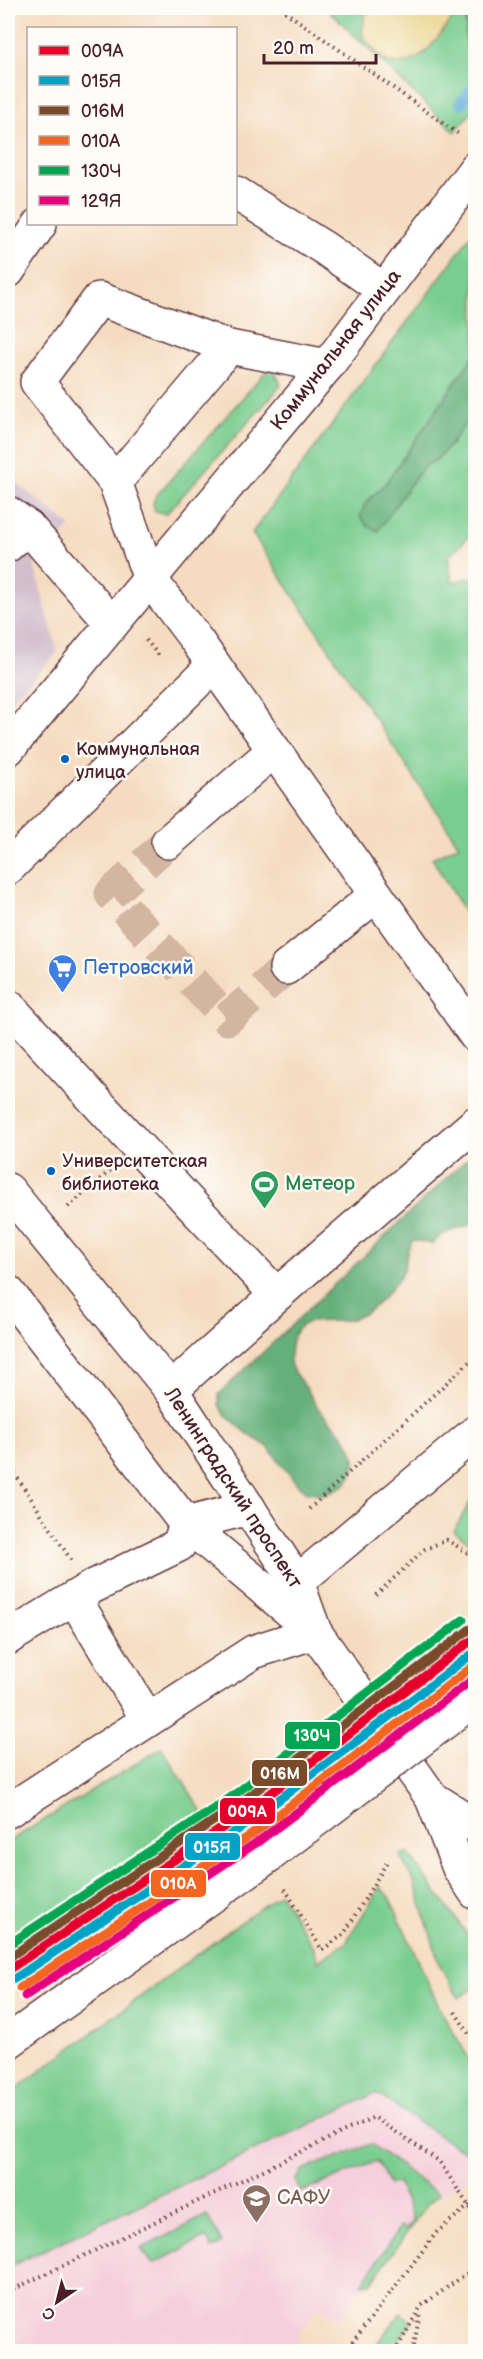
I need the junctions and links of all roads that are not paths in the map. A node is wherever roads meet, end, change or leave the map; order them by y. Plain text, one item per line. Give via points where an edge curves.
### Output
1 (471, 154) edge
2 (237, 194) edge
3 (39, 225) edge
4 (8, 271) edge
5 (384, 290) junction
6 (229, 347) junction
7 (327, 366) junction
8 (115, 482) junction
9 (14, 528) edge
10 (150, 579) junction
11 (112, 624) junction
12 (214, 665) junction
13 (8, 749) edge
14 (274, 750) junction
15 (168, 842) tunnel mouth
16 (8, 868) edge
17 (376, 895) junction
18 (286, 968) tunnel mouth
19 (8, 1005) edge
20 (476, 1035) edge
21 (476, 1123) edge
22 (8, 1190) edge
23 (8, 1292) edge
24 (276, 1294) junction
25 (171, 1390) junction
26 (476, 1432) edge
27 (249, 1508) junction
28 (186, 1524) junction
29 (297, 1582) junction
30 (82, 1593) junction
31 (315, 1632) junction
32 (8, 1638) edge
33 (476, 1698) edge
34 (148, 1720) junction
35 (432, 1798) junction
36 (8, 1811) edge
37 (476, 1826) edge
38 (476, 1893) edge
39 (8, 2042) edge

1 - 5 main road, Коммунальная улица
2 - 5 main road
3 - 4 main road
5 - 7 main road, Коммунальная улица
6 - 7 main road
6 - 8 main road
6 - 8 main road via 99,299 37,382
7 - 10 main road, Коммунальная улица
8 - 10 main road
9 - 11 main road
10 - 11 main road, Коммунальная улица
10 - 12 main road
11 - 13 main road, Коммунальная улица
12 - 14 main road
12 - 16 main road
14 - 15 main road
14 - 17 main road
17 - 18 main road
17 - 20 main road
19 - 24 main road
21 - 24 main road
22 - 25 main road, Ленинградский проспект
23 - 28 main road, Ленинградский проспект
24 - 25 main road
25 - 27 main road, Ленинградский проспект
26 - 29 main road
27 - 28 main road
27 - 29 main road, Ленинградский проспект
28 - 30 main road via 179,1545
28 - 31 main road, Ленинградский проспект
29 - 31 main road, Ленинградский проспект
30 - 32 main road
30 - 34 main road
31 - 34 main road via 253,1652
31 - 35 main road
33 - 39 main road, bridge via 271,1854
34 - 36 main road
35 - 37 main road
35 - 38 main road via 459,1868

